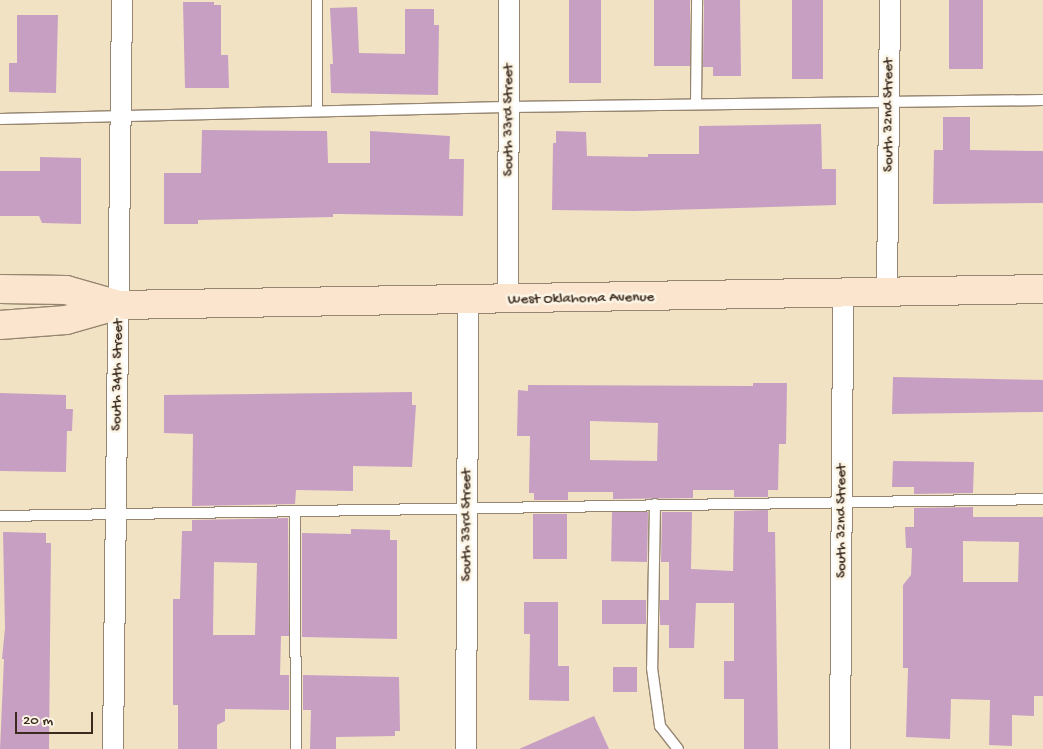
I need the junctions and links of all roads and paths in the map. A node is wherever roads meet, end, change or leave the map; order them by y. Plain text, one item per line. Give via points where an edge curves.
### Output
1 (122, 0) edge
2 (317, 0) edge
3 (509, 0) edge
4 (697, 0) edge
5 (890, 0) edge
6 (889, 100) junction
7 (1043, 100) edge
8 (696, 104) junction
9 (509, 107) junction
10 (317, 111) junction
11 (122, 116) junction
12 (0, 119) edge
13 (0, 289) edge
14 (1043, 289) edge
15 (887, 291) junction
16 (844, 293) junction
17 (468, 301) junction
18 (508, 301) junction
19 (119, 305) junction
20 (0, 326) edge
21 (1043, 499) edge
22 (842, 502) junction
23 (655, 504) junction
24 (468, 506) junction
25 (295, 510) junction
26 (116, 514) junction
27 (0, 516) edge
28 (112, 749) edge
29 (296, 749) edge
30 (466, 749) edge
31 (678, 749) edge
32 (840, 749) edge

1 - 11 street, South 34th Street
2 - 10 lane
3 - 9 street, South 33rd Street
4 - 8 lane
5 - 6 street, South 32nd Street
6 - 7 lane
6 - 8 lane
6 - 15 street, South 32nd Street
8 - 9 lane
9 - 10 lane
9 - 18 street, South 33rd Street
10 - 11 lane
11 - 12 lane
11 - 19 street, South 34th Street
13 - 19 main road, West Oklahoma Avenue via 66,290
14 - 15 main road, West Oklahoma Avenue
15 - 16 main road, West Oklahoma Avenue
16 - 18 main road, West Oklahoma Avenue
16 - 22 street, South 32nd Street
17 - 18 main road, West Oklahoma Avenue
17 - 19 main road, West Oklahoma Avenue
17 - 24 street, South 33rd Street
19 - 20 main road, West Oklahoma Avenue via 66,320
19 - 26 street, South 34th Street
21 - 22 lane
22 - 23 lane
22 - 32 street, South 32nd Street
23 - 24 lane
23 - 31 lane via 652,668 660,726
24 - 25 lane
24 - 30 street, South 33rd Street
25 - 26 lane
25 - 29 lane
26 - 27 lane
26 - 28 street, South 34th Street

